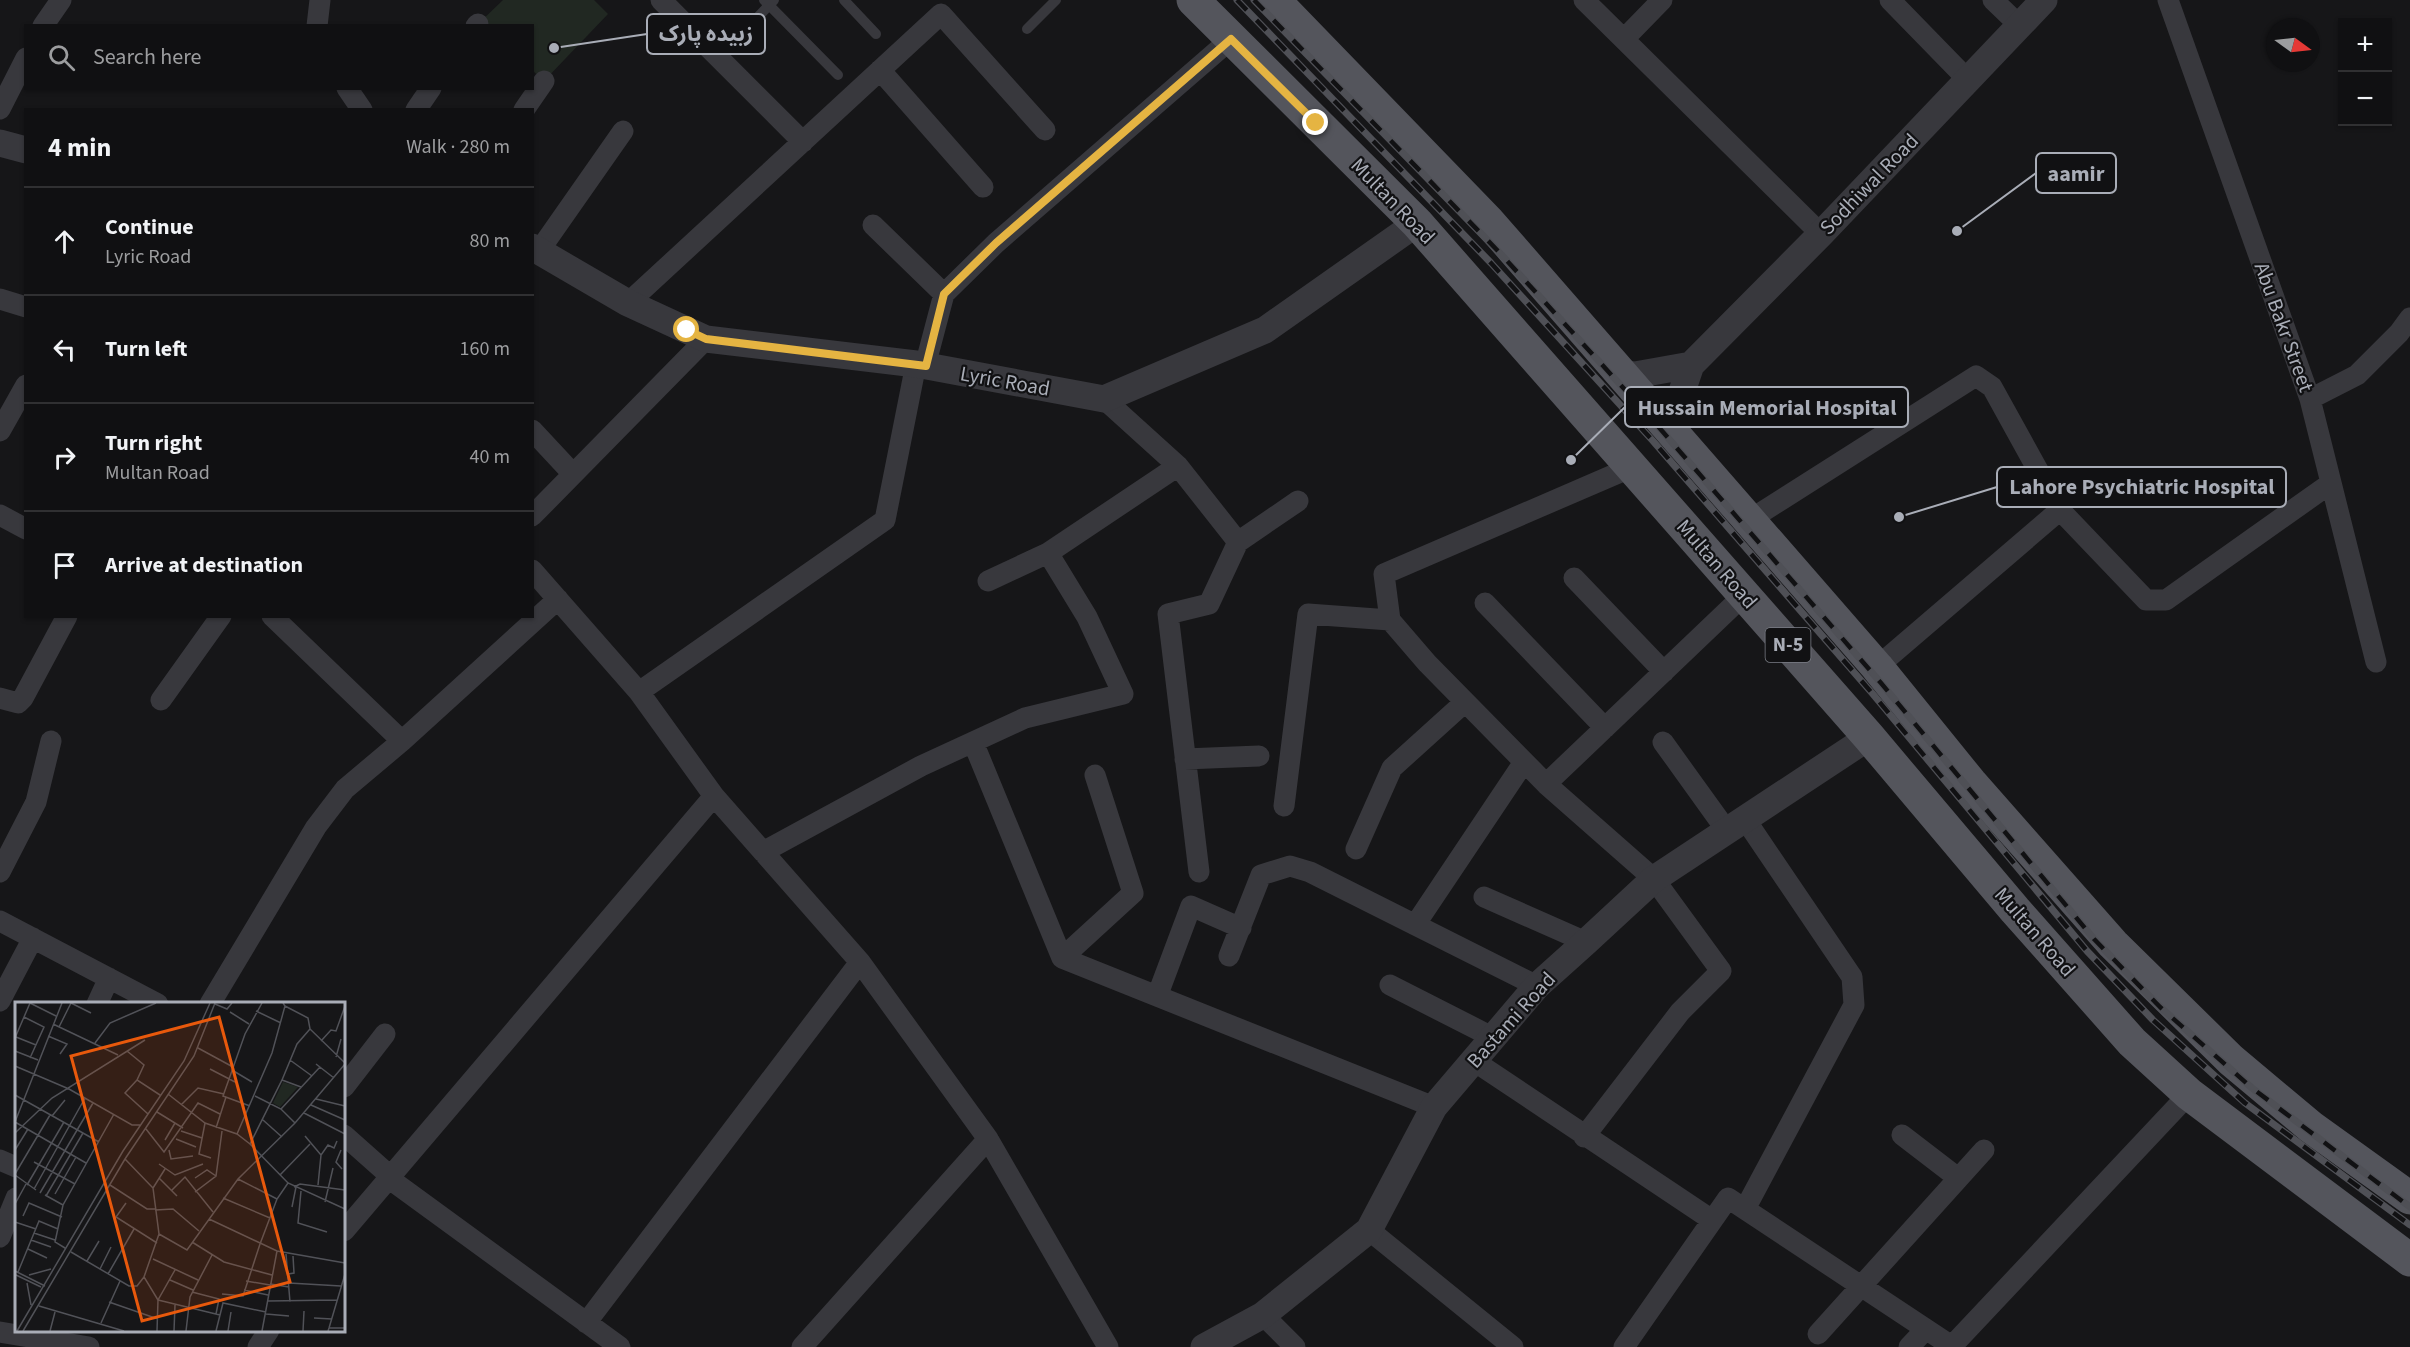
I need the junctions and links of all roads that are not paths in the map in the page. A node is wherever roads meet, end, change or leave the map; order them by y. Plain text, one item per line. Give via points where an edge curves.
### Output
1 (61, 0) edge
2 (320, 0) edge
3 (661, 0) edge
4 (844, 0) edge
5 (1056, 0) edge
6 (1192, 0) edge
7 (1274, 0) edge
8 (1584, 0) edge
9 (1662, 0) edge
10 (1890, 0) edge
11 (1993, 0) edge
12 (2044, 0) edge
13 (2168, 0) edge
14 (770, 2) edge
15 (44, 24) edge
16 (316, 24) edge
17 (2019, 25) junction
18 (1027, 29) dead end
19 (876, 34) dead end
20 (741, 35) dead end
21 (1231, 39) junction
22 (1624, 39) junction
23 (24, 62) edge
24 (880, 70) junction
25 (838, 75) dead end
26 (1968, 80) junction
27 (544, 81) dead end
28 (347, 90) edge
29 (430, 90) edge
30 (361, 108) edge
31 (417, 108) edge
32 (525, 108) edge
33 (0, 109) edge
34 (1045, 130) dead end
35 (623, 131) dead end
36 (803, 142) junction
37 (0, 143) edge
38 (24, 149) edge
39 (983, 187) dead end
40 (1417, 223) junction
41 (873, 225) dead end
42 (1821, 234) junction
43 (536, 249) edge
44 (944, 294) junction
45 (0, 299) edge
46 (628, 303) junction
47 (24, 306) edge
48 (2410, 318) edge
49 (706, 339) junction
50 (921, 365) junction
51 (1691, 365) junction
52 (1621, 373) junction
53 (24, 389) edge
54 (1104, 399) junction
55 (2310, 399) junction
56 (9, 419) edge
57 (534, 432) edge
58 (1671, 432) junction
59 (1178, 466) junction
60 (1632, 467) junction
61 (573, 474) junction
62 (2331, 483) junction
63 (1298, 501) dead end
64 (2060, 510) junction
65 (534, 514) edge
66 (0, 515) edge
67 (1748, 520) junction
68 (24, 528) edge
69 (1238, 542) junction
70 (1048, 554) junction
71 (534, 572) edge
72 (1574, 578) dead end
73 (988, 581) dead end
74 (1744, 595) junction
75 (558, 599) junction
76 (1485, 603) dead end
77 (66, 618) edge
78 (220, 618) edge
79 (274, 618) edge
80 (1390, 620) junction
81 (2376, 662) dead end
82 (1877, 667) junction
83 (1664, 672) junction
84 (639, 692) junction
85 (0, 698) edge
86 (161, 700) dead end
87 (1465, 702) junction
88 (1605, 728) junction
89 (1869, 737) junction
90 (51, 741) dead end
91 (402, 741) junction
92 (973, 742) junction
93 (1663, 742) dead end
94 (1259, 756) dead end
95 (1185, 759) junction
96 (1524, 762) junction
97 (1095, 775) dead end
98 (1546, 784) junction
99 (714, 796) junction
100 (1284, 806) dead end
101 (1736, 825) junction
102 (1356, 849) dead end
103 (763, 852) junction
104 (0, 872) edge
105 (1199, 872) dead end
106 (2053, 877) junction
107 (1654, 879) junction
108 (1484, 897) dead end
109 (2015, 910) junction
110 (0, 921) edge
111 (1415, 925) junction
112 (1240, 928) junction
113 (33, 938) junction
114 (1586, 942) junction
115 (1229, 956) dead end
116 (1062, 958) junction
117 (860, 962) junction
118 (109, 978) junction
119 (1390, 986) dead end
120 (1537, 986) junction
121 (1158, 994) junction
122 (0, 1001) edge
123 (98, 1002) edge
124 (154, 1002) edge
125 (211, 1002) edge
126 (385, 1034) dead end
127 (1494, 1038) junction
128 (1474, 1061) junction
129 (345, 1086) edge
130 (2189, 1094) junction
131 (1434, 1107) junction
132 (1902, 1135) dead end
133 (345, 1136) edge
134 (1584, 1137) junction
135 (988, 1139) junction
136 (1984, 1150) dead end
137 (0, 1160) edge
138 (15, 1167) edge
139 (388, 1176) junction
140 (1958, 1178) junction
141 (2410, 1198) edge
142 (15, 1200) edge
143 (1745, 1209) junction
144 (1712, 1220) junction
145 (345, 1230) edge
146 (1369, 1230) junction
147 (0, 1237) edge
148 (2410, 1260) edge
149 (1860, 1285) junction
150 (1263, 1315) junction
151 (586, 1323) junction
152 (1926, 1329) junction
153 (0, 1332) edge
154 (268, 1332) edge
155 (1818, 1334) dead end
156 (79, 1346) edge
157 (1953, 1346) edge
158 (258, 1347) edge
159 (620, 1347) edge
160 (802, 1347) edge
161 (1108, 1347) edge
162 (1204, 1347) edge
163 (1295, 1347) edge
164 (1513, 1347) edge
165 (1624, 1347) edge
166 (1909, 1347) edge

1 - 15 street
2 - 16 street
3 - 36 street
4 - 19 lane
5 - 18 lane
6 - 21 main road, Multan Road / N-5
7 - 52 main road, N-5 via 1489,222
8 - 22 street
9 - 22 street
10 - 26 street
11 - 17 street
12 - 17 street, Sodhiwal Road
13 - 55 street, Abu Bakr Street
14 - 20 lane
14 - 25 lane
17 - 26 street, Sodhiwal Road
21 - 40 main road, Multan Road / N-5
21 - 44 street via 996,243
22 - 42 street
23 - 33 street
24 - 34 street via 941,14
24 - 36 street
24 - 39 street
26 - 42 street, Sodhiwal Road
27 - 32 street
28 - 30 street
29 - 31 street
35 - 43 street
36 - 46 street
37 - 38 street
40 - 54 street via 1265,330
40 - 60 main road, Multan Road / N-5
41 - 44 street
42 - 51 street, Sodhiwal Road
43 - 46 street, Lyric Road
44 - 50 street
45 - 47 street
46 - 49 street, Lyric Road
48 - 55 street via 2357,375
49 - 50 street, Lyric Road
49 - 61 street
50 - 54 street, Lyric Road
50 - 84 street via 885,520
51 - 52 street via 1635,375
51 - 58 street, Sodhiwal Road
52 - 58 main road, N-5
53 - 56 street
54 - 59 street
55 - 62 street, Abu Bakr Street
57 - 61 street
58 - 67 main road, N-5
59 - 69 street
59 - 70 street
60 - 74 main road, Multan Road / N-5
60 - 80 street via 1384,574
61 - 65 street
62 - 64 street via 2166,600 2146,600
62 - 81 street, Abu Bakr Street
63 - 69 street
64 - 67 street via 1992,387 1976,376
64 - 82 street
66 - 68 street
67 - 82 main road, N-5
69 - 95 street via 1209,604 1168,614
70 - 73 street
70 - 92 street via 1087,617 1123,694 1025,718
71 - 75 street
72 - 83 street
74 - 83 street
74 - 89 main road, Multan Road / N-5
75 - 84 street
75 - 91 street
76 - 88 street
77 - 85 street via 23,698 18,703
78 - 86 street
79 - 91 street
80 - 87 street
80 - 100 street via 1308,614
82 - 106 main road, N-5
83 - 88 street
84 - 99 street
87 - 96 street
87 - 102 street via 1392,768
88 - 98 street
89 - 101 street, Bastami Road
89 - 109 main road, Multan Road / N-5
90 - 104 street via 36,802
91 - 125 street via 345,789 316,827
92 - 103 street
92 - 116 street
93 - 101 street
94 - 95 street
95 - 105 street
96 - 98 street
96 - 111 street
97 - 116 street via 1134,893
98 - 107 street
99 - 103 street
99 - 139 street
101 - 107 street, Bastami Road
101 - 143 street via 1852,977 1854,1005
103 - 117 street
106 - 109 main road
106 - 141 main road, N-5 via 2113,944 2231,1060 2311,1127
107 - 114 street, Bastami Road
107 - 134 street via 1721,971 1680,1012
108 - 114 street
109 - 130 main road, Multan Road / N-5 via 2132,1042
110 - 113 street
111 - 112 street via 1310,872 1290,866 1261,875
111 - 120 street
112 - 115 street
112 - 121 street via 1191,906
113 - 118 street
113 - 122 street
114 - 120 street, Bastami Road
116 - 121 street
117 - 135 street
117 - 151 street
118 - 123 street
118 - 124 street
119 - 127 street
120 - 127 street, Bastami Road
121 - 131 street
126 - 129 street
127 - 128 street, Bastami Road
128 - 131 street, Bastami Road
128 - 134 street
130 - 148 main road, Multan Road / N-5
130 - 157 street
131 - 146 street, Bastami Road
132 - 140 street
133 - 139 street
134 - 144 street
135 - 160 street
135 - 161 street
136 - 140 street
137 - 138 street
139 - 145 street
139 - 151 street
140 - 149 street
142 - 147 street
143 - 144 street via 1728,1198
143 - 149 street
144 - 165 street
146 - 150 street, Bastami Road
146 - 164 street
149 - 152 street
149 - 155 street
150 - 162 street, Bastami Road
150 - 163 street
151 - 159 street
152 - 157 street
152 - 166 street
153 - 156 street
154 - 158 street

